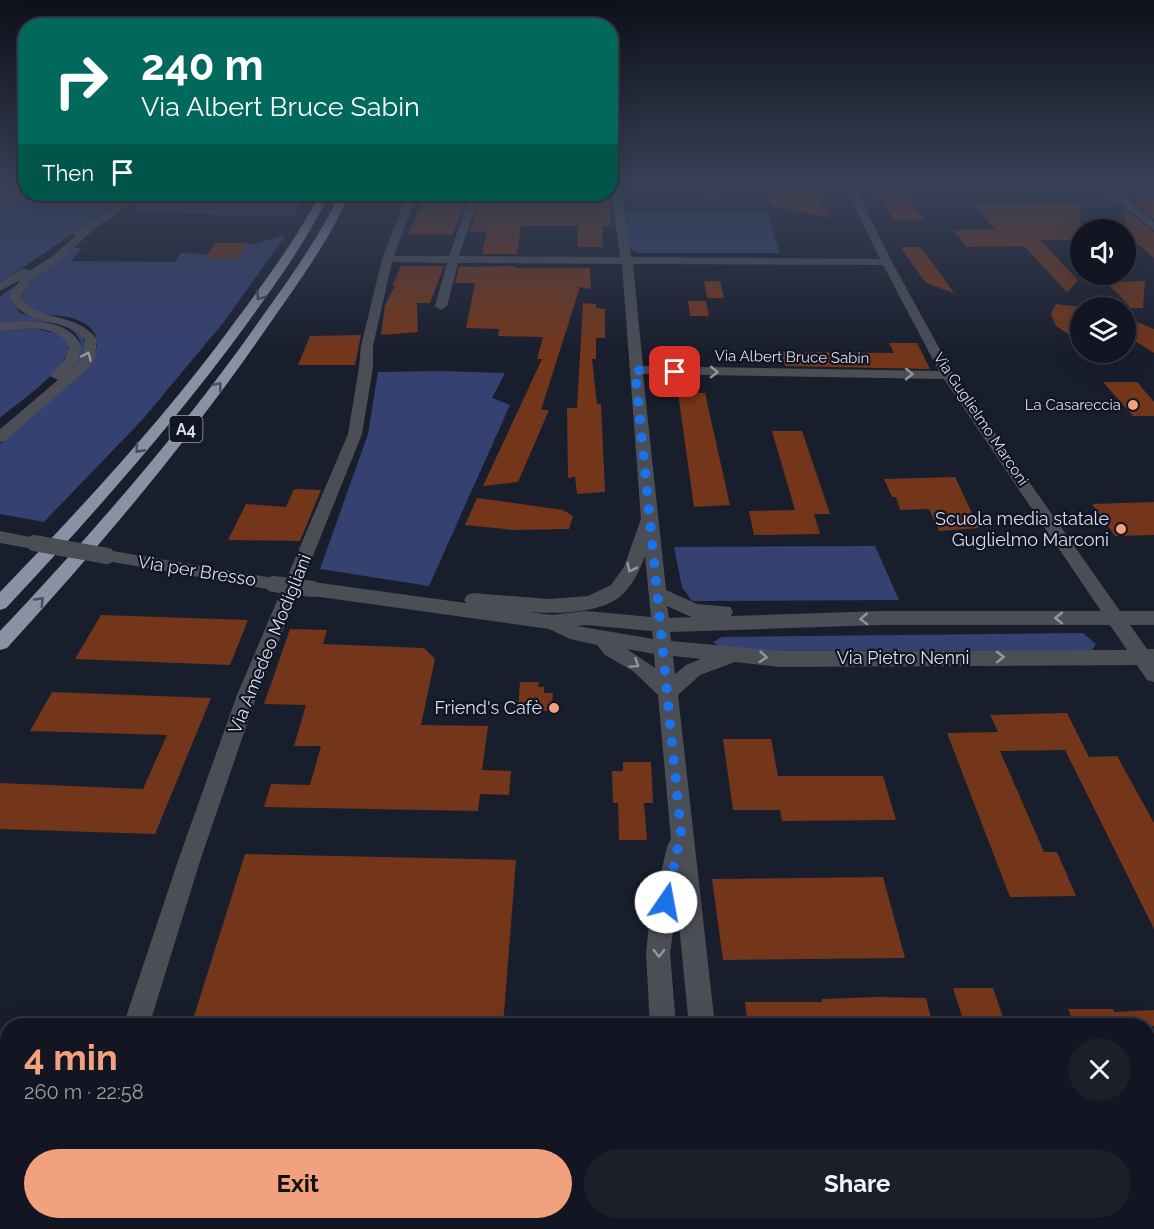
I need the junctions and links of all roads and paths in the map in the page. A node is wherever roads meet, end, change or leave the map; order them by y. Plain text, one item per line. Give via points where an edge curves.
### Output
1 (71, 240) edge
2 (76, 240) edge
3 (298, 240) edge
4 (319, 240) edge
5 (394, 240) edge
6 (460, 240) edge
7 (622, 240) edge
8 (876, 240) edge
9 (387, 259) junction
10 (453, 259) junction
11 (627, 261) junction
12 (887, 262) junction
13 (0, 288) edge
14 (441, 306) dead end
15 (0, 327) edge
16 (635, 370) junction
17 (948, 375) junction
18 (0, 424) edge
19 (0, 438) edge
20 (649, 512) junction
21 (0, 537) edge
22 (657, 594) junction
23 (0, 603) edge
24 (431, 605) junction
25 (1118, 618) junction
26 (1154, 618) edge
27 (816, 620) junction
28 (552, 622) junction
29 (661, 625) junction
30 (602, 637) junction
31 (0, 643) edge
32 (663, 648) junction
33 (734, 655) junction
34 (1149, 657) edge
35 (1154, 674) edge
36 (668, 692) junction
37 (681, 833) junction
38 (139, 1018) edge
39 (662, 1018) edge
40 (701, 1018) edge

1 - 13 street
19 -> 2 street via 89,357 92,339 80,327 28,312 15,296 27,279
3 -> 23 highway, A4 via 224,347 138,450
31 -> 4 highway, A4 via 57,583 174,444 248,348
5 - 9 street, Via Amedeo Modigliani
6 - 10 street
7 - 11 street
8 - 12 street, Via Guglielmo Marconi
9 - 10 street
9 - 38 street, Via Amedeo Modigliani via 367,346 355,434 247,695
10 - 11 street
10 - 14 street
11 - 12 street
11 - 16 street
12 - 17 street, Via Guglielmo Marconi
15 - 18 street via 53,327 68,334 76,345 67,366
16 -> 17 street, Via Albert Bruce Sabin
16 - 20 street
17 - 25 street, Via Guglielmo Marconi
20 - 22 street
20 -> 24 street, Via per Bresso via 638,553 615,592 588,602 545,607 477,599
21 - 24 street, Via per Bresso, bridge via 273,584
22 - 27 street via 695,611 795,613
22 - 29 street
24 - 28 street, Via per Bresso
25 - 26 street
25 -> 27 street
25 - 34 street, Via Guglielmo Marconi
27 - 29 street
28 - 29 street, Via per Bresso via 586,618
28 - 30 street, Via per Bresso via 577,634
29 - 32 street
30 - 32 street, Via per Bresso
30 -> 36 street via 612,650 640,666
32 - 33 street, Via Pietro Nenni
32 - 36 street
33 -> 34 street, Via Pietro Nenni via 779,659
33 - 36 street via 693,670
34 - 35 street, Via Guglielmo Marconi
36 - 37 street
37 -> 39 street via 658,953
37 - 40 street

